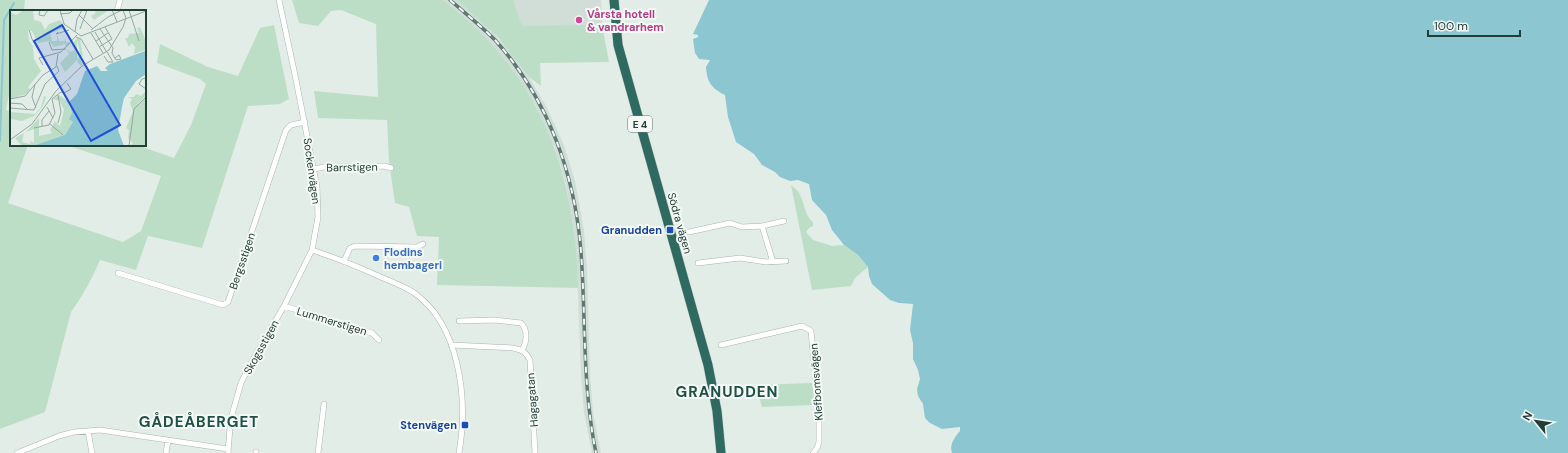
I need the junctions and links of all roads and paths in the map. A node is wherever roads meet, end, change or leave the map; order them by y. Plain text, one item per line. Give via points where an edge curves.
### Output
1 (120, 0) edge
2 (279, 0) edge
3 (614, 0) edge
4 (117, 10) edge
5 (121, 10) edge
6 (305, 122) junction
7 (391, 168) dead end
8 (314, 169) junction
9 (784, 221) dead end
10 (762, 226) junction
11 (689, 232) dead end
12 (424, 244) dead end
13 (312, 250) junction
14 (344, 261) junction
15 (786, 261) dead end
16 (773, 262) junction
17 (698, 263) dead end
18 (118, 273) dead end
19 (284, 306) junction
20 (459, 321) dead end
21 (379, 340) dead end
22 (451, 345) junction
23 (721, 345) dead end
24 (522, 350) junction
25 (324, 404) dead end
26 (88, 431) junction
27 (168, 441) junction
28 (228, 451) edge
29 (17, 453) edge
30 (92, 453) edge
31 (166, 453) edge
32 (318, 453) edge
33 (459, 453) edge
34 (535, 453) edge
35 (721, 453) edge
36 (813, 453) edge

1 - 4 street
1 - 5 street
2 - 6 street, Sockenvägen
3 - 35 highway, Södra vägen / E 4 via 618,45 708,365 717,411
6 - 8 street, Sockenvägen
6 - 18 street, Bergsstigen via 291,125 285,133 228,302 223,305
7 - 8 street, Barrstigen via 384,166
8 - 13 street, Sockenvägen via 318,216
9 - 10 street
10 - 11 street via 742,227 730,224
10 - 16 street
12 - 14 street via 417,247 355,246 350,248
13 - 14 street
13 - 19 street, Skogsstigen
14 - 22 street via 413,292 431,309
15 - 16 street
16 - 17 street via 740,258
19 - 21 street, Lummerstigen via 372,333
19 - 28 street, Skogsstigen via 241,383 233,411
20 - 24 street via 502,320 521,323 526,331
22 - 24 street
22 - 33 street via 462,401 462,437
23 - 36 street, Klefbomsvägen via 802,326 812,331 819,442
24 - 34 street, Hagagatan via 530,360
25 - 32 street
26 - 27 street via 100,430
26 - 29 street via 59,436
26 - 30 street
27 - 28 street
27 - 31 street

